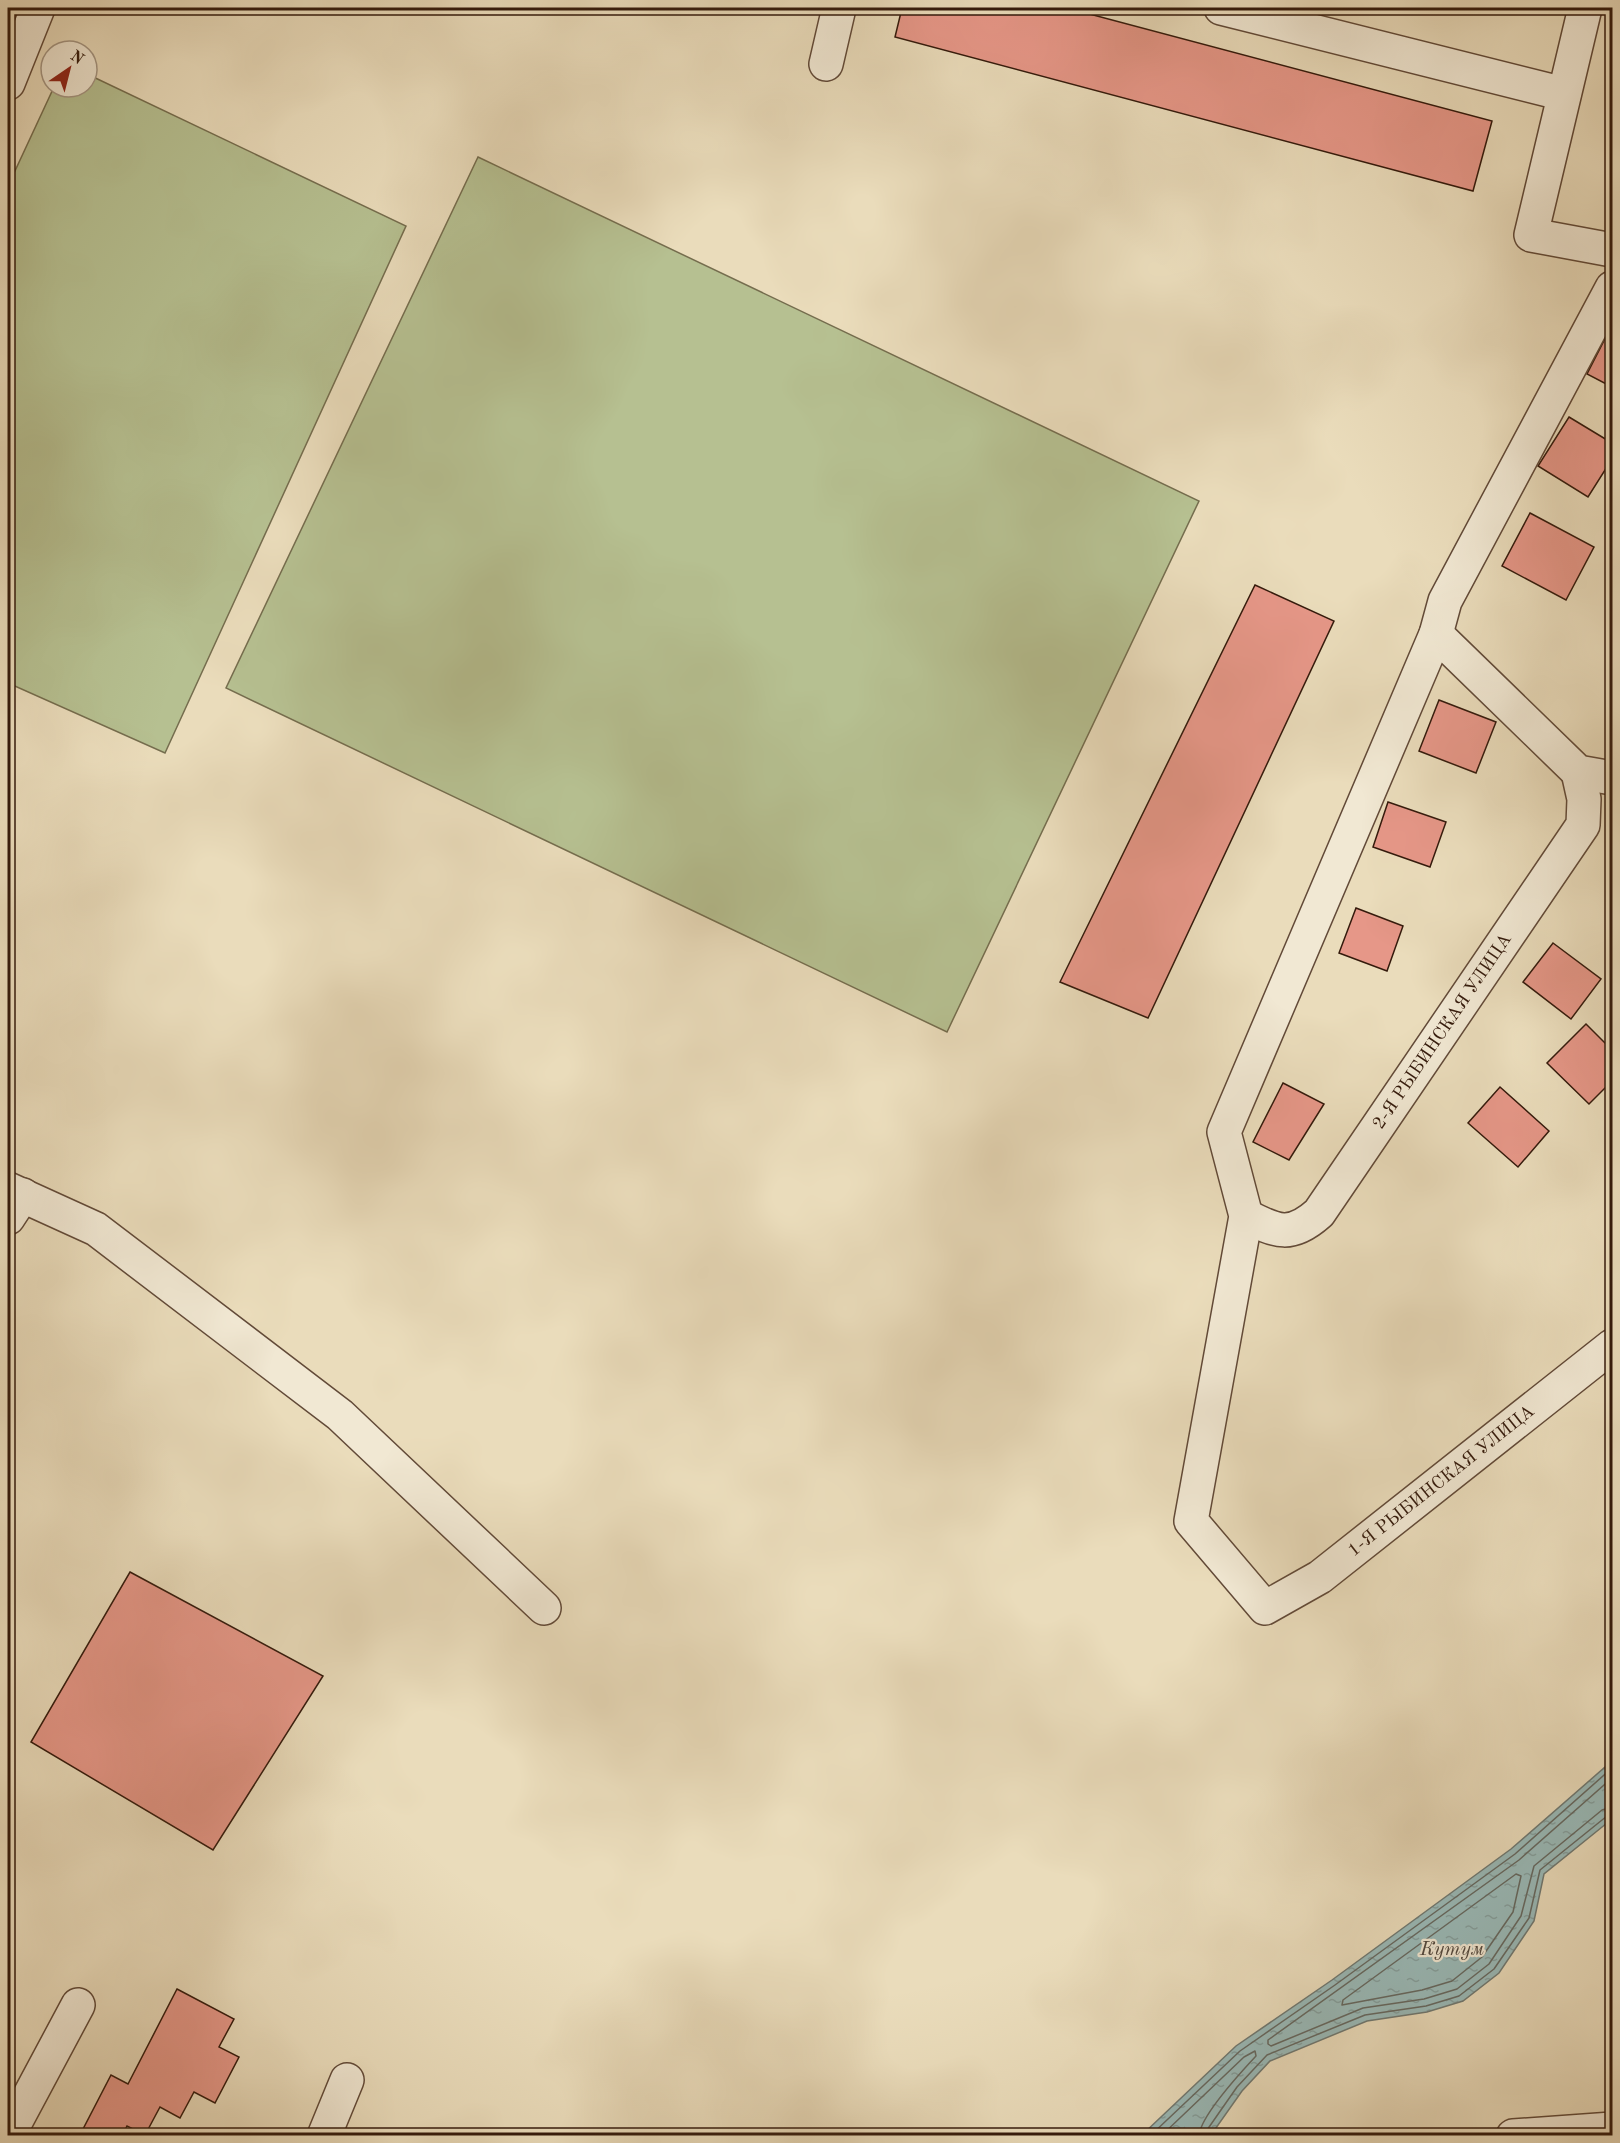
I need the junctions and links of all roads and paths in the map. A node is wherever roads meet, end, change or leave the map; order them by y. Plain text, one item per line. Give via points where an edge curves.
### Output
1 (38, 8) edge
2 (839, 8) edge
3 (1221, 8) edge
4 (1585, 8) edge
5 (826, 64) dead end
6 (8, 83) edge
7 (1564, 94) junction
8 (1612, 250) edge
9 (1612, 288) edge
10 (1436, 634) junction
11 (1578, 772) junction
12 (1612, 778) edge
13 (13, 1201) edge
14 (1246, 1216) junction
15 (1612, 1346) edge
16 (544, 1608) dead end
17 (78, 2005) dead end
18 (347, 2080) dead end
19 (1612, 2129) edge
20 (8, 2136) edge
21 (324, 2136) edge
22 (1513, 2136) edge

1 - 6 street
2 - 5 street
3 - 7 street
4 - 7 street
7 - 8 street via 1531,235
9 - 10 street via 1445,601
10 - 11 street
10 - 14 street via 1224,1132
11 - 12 street
11 - 14 street, 2-Я РЫБИНСКАЯ УЛИЦА via 1584,799 1583,825 1319,1213 1302,1228 1274,1231
13 - 16 street via 96,1229 340,1415
14 - 15 street, 1-Я РЫБИНСКАЯ УЛИЦА via 1191,1521 1265,1608 1320,1577
17 - 20 street
18 - 21 street
19 - 22 street

